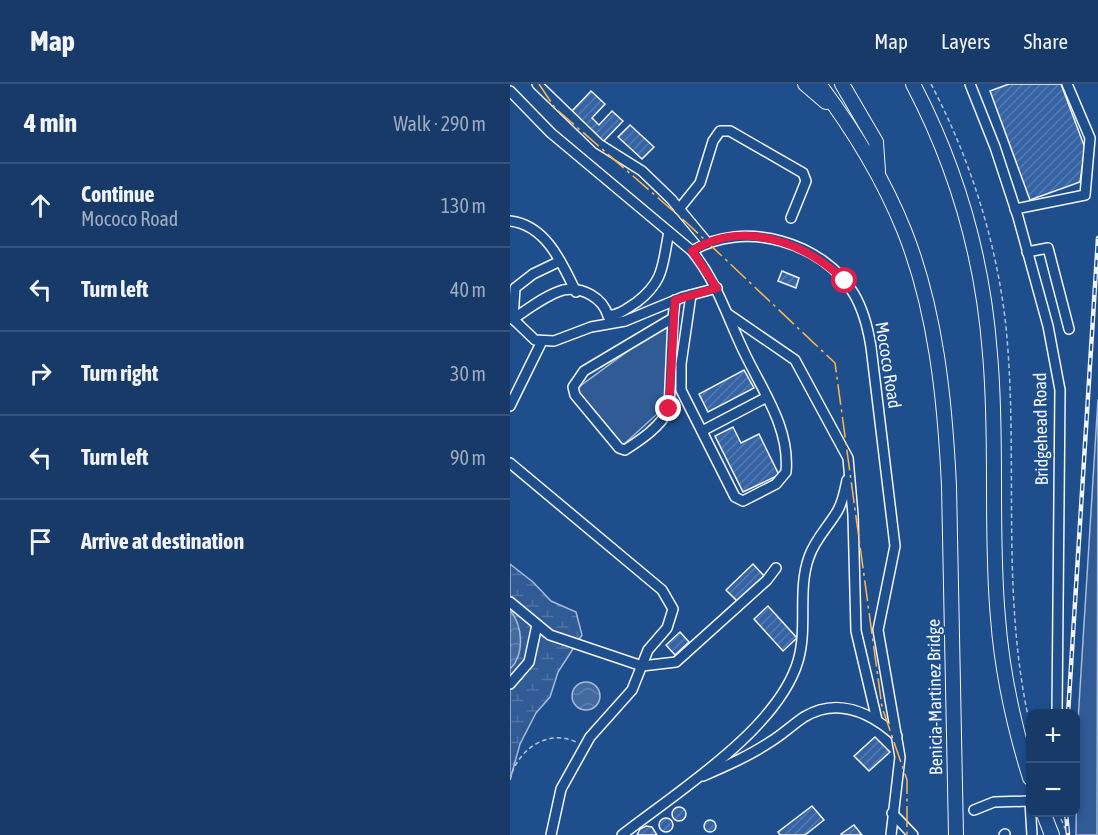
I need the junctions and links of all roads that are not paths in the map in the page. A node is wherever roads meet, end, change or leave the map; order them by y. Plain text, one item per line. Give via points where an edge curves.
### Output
1 (537, 84) edge
2 (805, 84) edge
3 (819, 84) edge
4 (842, 84) edge
5 (854, 84) edge
6 (913, 84) edge
7 (970, 84) edge
8 (1067, 84) edge
9 (510, 91) edge
10 (839, 113) junction
11 (866, 123) junction
12 (879, 176) junction
13 (679, 209) junction
14 (1015, 209) junction
15 (791, 218) dead end
16 (510, 221) edge
17 (669, 232) junction
18 (706, 242) junction
19 (692, 251) junction
20 (1027, 252) junction
21 (560, 261) junction
22 (717, 288) junction
23 (576, 292) junction
24 (691, 295) junction
25 (675, 300) junction
26 (728, 314) junction
27 (511, 317) edge
28 (673, 318) junction
29 (1069, 328) dead end
30 (542, 340) junction
31 (767, 398) junction
32 (510, 406) edge
33 (702, 431) junction
34 (510, 464) edge
35 (849, 471) junction
36 (776, 568) dead end
37 (510, 602) edge
38 (537, 625) junction
39 (642, 666) junction
40 (510, 684) edge
41 (1057, 709) edge
42 (877, 720) junction
43 (897, 736) junction
44 (1026, 764) edge
45 (691, 782) junction
46 (1026, 801) edge
47 (974, 810) dead end
48 (892, 813) junction
49 (1031, 817) edge
50 (1045, 817) edge
51 (551, 835) edge
52 (622, 835) edge
53 (891, 835) edge
54 (913, 835) edge
55 (956, 835) edge
56 (1032, 835) edge
57 (1052, 835) edge

1 - 13 street via 599,144 642,171
2 - 10 highway
3 - 10 highway
4 - 11 highway
5 - 11 highway
6 - 44 highway via 953,176 983,292 992,375 997,616 1007,690
7 - 14 street, Bridgehead Road
8 - 14 street via 1090,138 1084,195
9 - 17 street via 551,133
10 - 12 highway
11 - 12 highway via 876,142
12 - 55 highway, Benicia-Martinez Bridge via 904,230 925,302 945,421
13 - 15 street via 700,183 720,131 730,131 803,173 806,181
13 - 18 street
14 - 20 street, Bridgehead Road
16 - 21 street via 529,226
17 - 19 street
17 - 23 street via 660,277 653,290 621,314 608,316 595,295
18 - 19 street, Mococo Road
18 - 43 street, Mococo Road via 728,236 757,237 801,249 845,281 866,319 895,546 878,630
19 - 22 street
20 - 29 street via 1048,248
20 - 41 street, Bridgehead Road via 1060,390
21 - 23 street
21 - 27 street via 515,288
22 - 24 street
22 - 26 street
23 - 27 street via 564,290
24 - 25 street
24 - 33 street via 681,390
25 - 28 street
25 - 30 street via 625,321 591,327 554,341
26 - 31 street
26 - 35 street via 795,360 842,445
27 - 30 street via 535,340
28 - 28 street via 584,371 573,387 575,395 619,448 625,450 641,439 663,420 669,409
30 - 32 street
31 - 33 street
31 - 33 street via 781,426 786,472 776,483 743,501 735,496
34 - 39 street via 662,590 673,609 667,628 648,650
35 - 42 street via 856,631
35 - 45 street via 837,512 809,556 804,587 804,637 786,689 761,723
36 - 39 street via 676,662
37 - 38 street
38 - 39 street via 550,635
38 - 40 street via 529,662
39 - 51 street via 632,690 585,746 561,789
42 - 43 street
42 - 45 street via 849,709 827,708 803,718 760,749
43 - 48 street, Mococo Road via 900,758
45 - 52 street
46 - 47 street via 994,802
48 - 53 street, Mococo Road
48 - 54 street
49 - 56 street
50 - 57 highway

